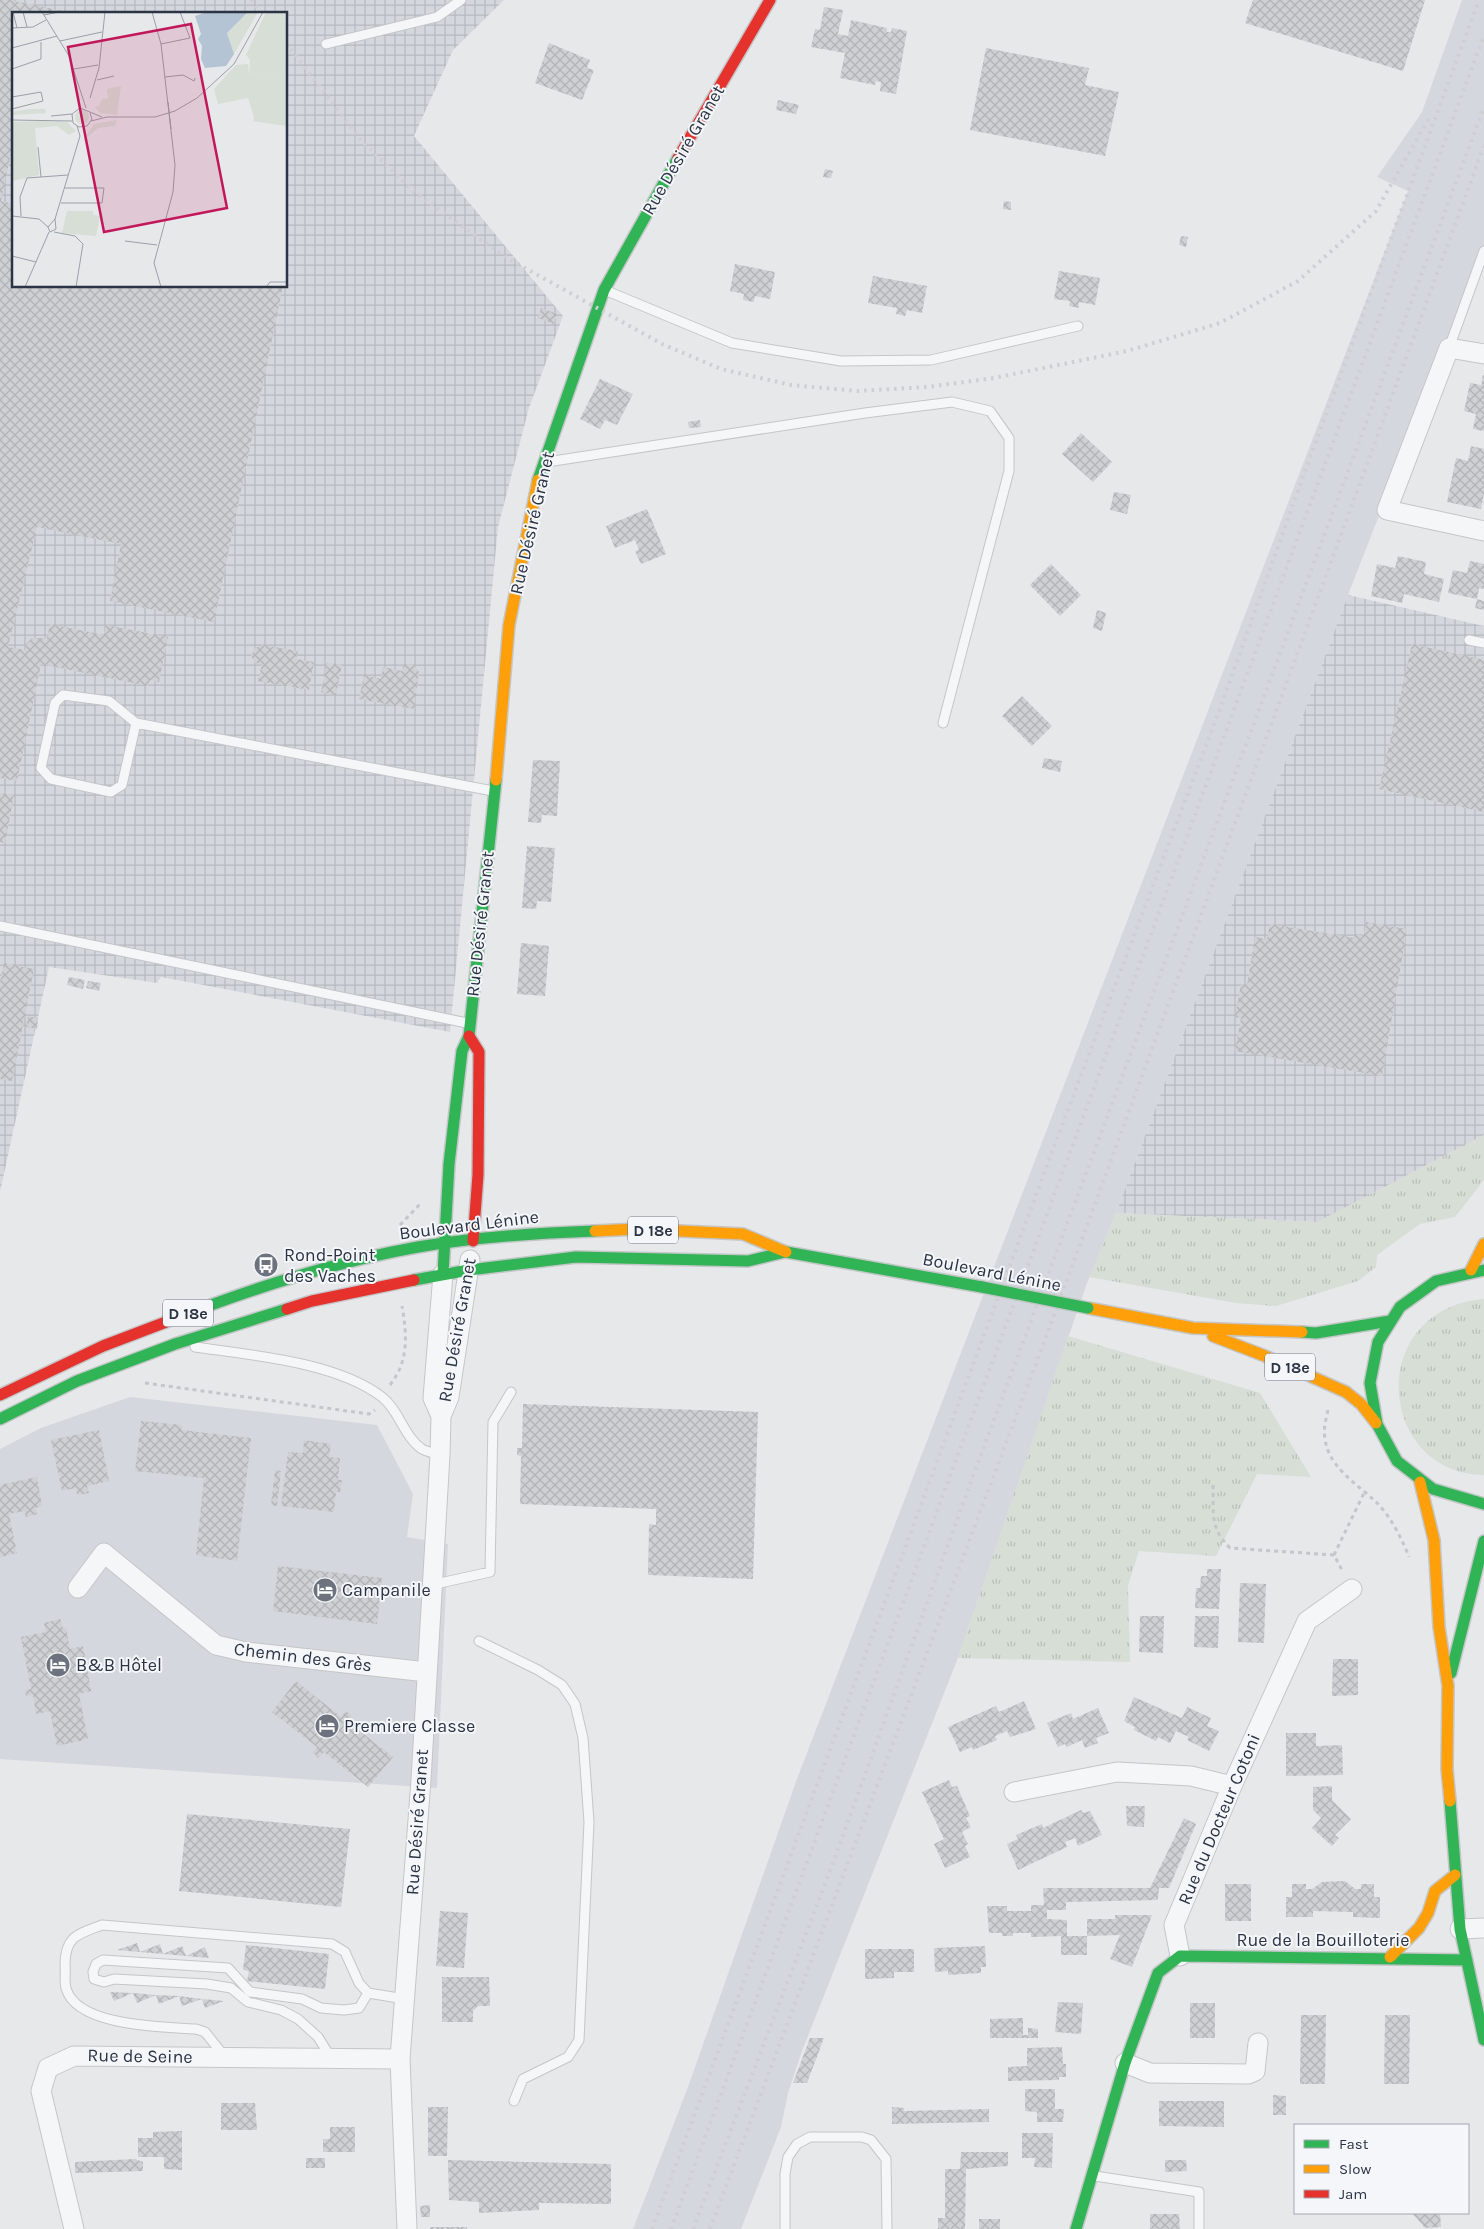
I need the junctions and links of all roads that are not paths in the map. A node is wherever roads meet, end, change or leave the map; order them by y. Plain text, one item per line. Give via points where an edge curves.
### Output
1 (461, 0) edge
2 (770, 0) edge
3 (326, 44) dead end
4 (1484, 251) edge
5 (604, 290) junction
6 (1078, 326) dead end
7 (1449, 348) junction
8 (1484, 354) edge
9 (543, 462) junction
10 (1484, 531) edge
11 (1469, 640) dead end
12 (1484, 643) edge
13 (943, 722) dead end
14 (136, 723) junction
15 (495, 791) junction
16 (0, 926) edge
17 (470, 1024) junction
18 (469, 1036) junction
19 (473, 1241) junction
20 (445, 1244) junction
21 (1484, 1244) edge
22 (785, 1252) junction
23 (469, 1270) junction
24 (1471, 1270) junction
25 (1484, 1270) edge
26 (443, 1274) junction
27 (1390, 1321) junction
28 (1192, 1328) junction
29 (174, 1344) junction
30 (510, 1392) dead end
31 (0, 1395) edge
32 (441, 1416) junction
33 (0, 1419) edge
34 (1376, 1423) junction
35 (440, 1455) junction
36 (1420, 1482) junction
37 (1484, 1504) edge
38 (1484, 1541) edge
39 (431, 1585) junction
40 (78, 1588) dead end
41 (1352, 1589) road end
42 (479, 1641) dead end
43 (427, 1672) junction
44 (1448, 1686) junction
45 (1232, 1786) junction
46 (1014, 1792) dead end
47 (1455, 1875) junction
48 (1484, 1928) edge
49 (1460, 1929) junction
50 (1180, 1956) junction
51 (1390, 1957) junction
52 (1467, 1960) junction
53 (368, 1993) junction
54 (405, 1999) junction
55 (1484, 2040) edge
56 (1258, 2043) dead end
57 (226, 2057) junction
58 (331, 2058) junction
59 (400, 2059) junction
60 (1125, 2063) junction
61 (514, 2101) dead end
62 (1091, 2176) junction
63 (74, 2229) edge
64 (407, 2229) edge
65 (785, 2229) edge
66 (887, 2229) edge
67 (1076, 2229) edge
68 (1199, 2229) edge

1 - 3 lane via 437,17
2 - 5 main road, Rue Désiré Granet
4 - 7 lane
5 - 6 lane via 732,343 841,361 930,360
5 - 9 main road, Rue Désiré Granet
7 - 8 street
7 - 10 street via 1388,510
9 - 13 lane via 952,402 990,411 1009,438 1009,471
9 - 15 main road, Rue Désiré Granet via 509,625
11 - 12 lane
14 - 14 lane via 109,702 63,695 55,703 41,768 51,780 111,792 122,786
14 - 15 lane
15 - 17 main road, Rue Désiré Granet
16 - 17 lane
17 - 18 main road, Rue Désiré Granet
18 - 19 main road, Rue Désiré Granet via 479,1052 478,1175
18 - 20 main road, Rue Désiré Granet via 462,1051 449,1164
19 - 20 main road, Boulevard Lénine / D 18e
19 - 22 main road, Boulevard Lénine / D 18e via 535,1233 638,1229 743,1234
19 - 23 street, Rue Désiré Granet
20 - 26 main road, Rue Désiré Granet
20 - 31 main road, Boulevard Lénine / D 18e via 384,1254 246,1291 103,1346
21 - 24 main road
22 - 23 main road, Boulevard Lénine / D 18e via 748,1261 576,1257
22 - 28 main road, Boulevard Lénine / D 18e, bridge
23 - 26 main road, Boulevard Lénine / D 18e
23 - 32 street, Rue Désiré Granet via 449,1397
24 - 25 main road
24 - 27 main road via 1446,1276 1424,1288 1405,1302
26 - 29 main road, Boulevard Lénine / D 18e via 312,1301
26 - 32 street, Rue Désiré Granet via 433,1398
27 - 28 main road, Boulevard Lénine / D 18e via 1316,1333
27 - 34 main road via 1376,1348 1370,1375
28 - 34 main road, Boulevard Lénine / D 18e via 1346,1392
29 - 33 main road, Boulevard Lénine / D 18e via 77,1382
29 - 35 lane via 278,1359 360,1384 383,1398 423,1449
30 - 39 lane via 493,1422 490,1572
32 - 35 street, Rue Désiré Granet
34 - 36 main road via 1389,1451 1402,1468
35 - 39 street, Rue Désiré Granet
36 - 37 main road via 1448,1497
36 - 44 main road via 1434,1540 1438,1627
38 - 44 main road
39 - 43 street, Rue Désiré Granet
40 - 43 street, Chemin des Grès via 104,1553 216,1645 246,1652
41 - 45 street, Rue du Docteur Cotoni via 1307,1621
42 - 61 lane via 562,1685 575,1704 584,1748 589,1822 580,2040 568,2057 524,2079
43 - 54 street, Rue Désiré Granet
44 - 47 main road via 1447,1769
45 - 46 street via 1191,1776 1117,1772
45 - 50 street, Rue du Docteur Cotoni via 1174,1925
47 - 49 main road
47 - 51 main road via 1435,1892 1420,1928
48 - 49 street
49 - 52 main road
50 - 51 main road, Rue de la Bouilloterie
50 - 60 main road via 1158,1973
51 - 52 main road, Rue de la Bouilloterie
52 - 55 main road
53 - 54 lane
53 - 57 lane via 359,1983 345,1952 332,1944 102,1925 76,1935 65,1951 66,1989 76,2002 89,2012 124,2024 205,2032
53 - 58 lane via 358,2008 321,2008 302,1998 250,1992 228,1968 103,1960 96,1964 94,1979 104,1982 114,1979 231,1988 248,2002 281,2010 298,2019 318,2037
54 - 59 street, Rue Désiré Granet
56 - 60 street via 1255,2070 1248,2074 1150,2073
57 - 58 street, Rue de Seine
57 - 63 street, Rue de Seine via 74,2056 48,2068 42,2091
58 - 59 street, Rue de Seine
59 - 64 street, Rue Désiré Granet
60 - 62 main road
62 - 67 main road
62 - 68 lane via 1199,2192
65 - 66 lane via 788,2157 797,2144 810,2137 862,2137 871,2140 886,2159

